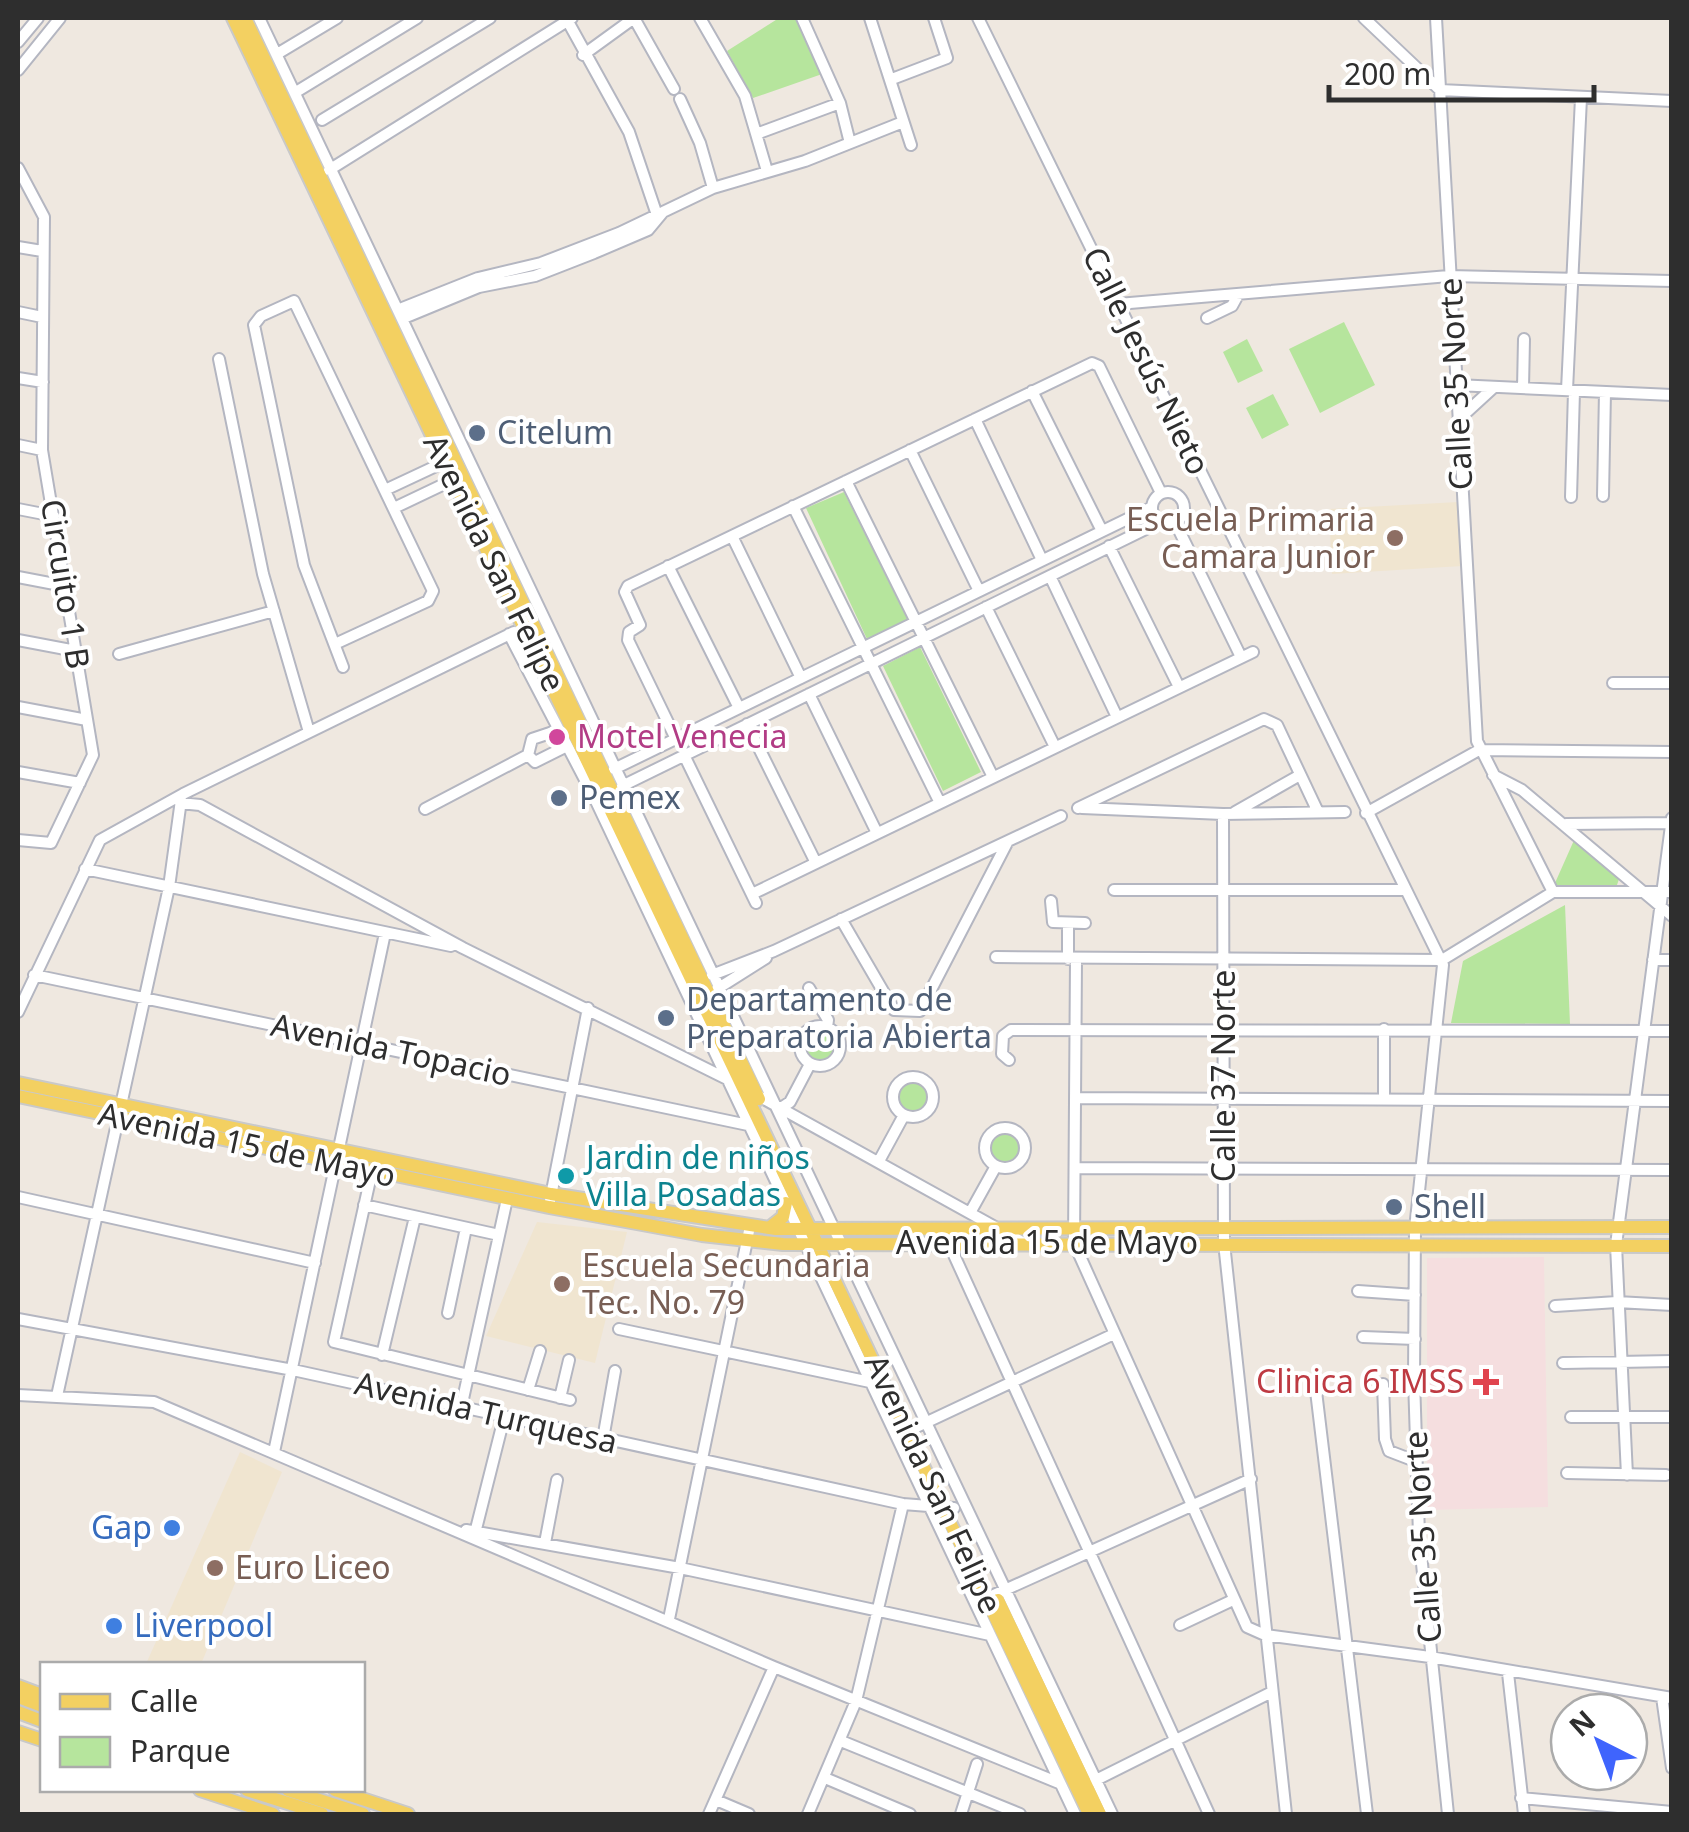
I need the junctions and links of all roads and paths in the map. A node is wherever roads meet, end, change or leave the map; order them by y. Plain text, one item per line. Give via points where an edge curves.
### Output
1 (38, 18) edge
2 (60, 18) edge
3 (233, 18) edge
4 (245, 18) edge
5 (260, 18) edge
6 (336, 18) edge
7 (417, 18) edge
8 (490, 18) edge
9 (568, 18) edge
10 (634, 18) edge
11 (719, 18) edge
12 (802, 18) edge
13 (870, 18) edge
14 (934, 18) edge
15 (978, 18) edge
16 (1364, 18) edge
17 (1436, 18) edge
18 (702, 22) edge
19 (18, 42) edge
20 (277, 54) junction
21 (584, 56) junction
22 (18, 68) edge
23 (892, 80) junction
24 (1440, 90) junction
25 (296, 92) junction
26 (1580, 98) junction
27 (1672, 101) edge
28 (840, 103) junction
29 (322, 120) dead end
30 (903, 122) junction
31 (759, 134) junction
32 (850, 143) junction
33 (912, 145) dead end
34 (333, 167) junction
35 (18, 168) edge
36 (767, 171) junction
37 (316, 178) junction
38 (22, 181) edge
39 (713, 188) junction
40 (660, 214) junction
41 (18, 247) edge
42 (42, 251) junction
43 (367, 257) junction
44 (1449, 276) junction
45 (1572, 278) junction
46 (1672, 280) edge
47 (1238, 296) junction
48 (1118, 304) junction
49 (18, 312) edge
50 (402, 314) junction
51 (42, 316) junction
52 (1207, 318) dead end
53 (1524, 338) dead end
54 (219, 359) dead end
55 (18, 378) edge
56 (42, 382) junction
57 (1456, 385) junction
58 (1494, 387) junction
59 (1523, 388) junction
60 (1571, 390) junction
61 (1032, 391) junction
62 (1605, 392) junction
63 (1672, 395) edge
64 (974, 419) junction
65 (1458, 420) junction
66 (18, 446) edge
67 (42, 450) junction
68 (910, 450) junction
69 (450, 459) junction
70 (458, 477) junction
71 (846, 481) junction
72 (385, 490) junction
73 (1162, 494) junction
74 (1603, 496) dead end
75 (1571, 498) dead end
76 (793, 506) junction
77 (1152, 507) junction
78 (394, 508) junction
79 (18, 510) edge
80 (54, 516) junction
81 (1160, 522) junction
82 (1176, 522) junction
83 (494, 525) junction
84 (1102, 531) junction
85 (732, 536) junction
86 (1110, 546) junction
87 (1042, 560) junction
88 (668, 566) junction
89 (1050, 576) junction
90 (18, 577) edge
91 (65, 586) junction
92 (979, 592) junction
93 (986, 607) junction
94 (274, 610) junction
95 (916, 622) junction
96 (528, 625) junction
97 (509, 634) junction
98 (924, 638) junction
99 (18, 640) edge
100 (335, 644) junction
101 (863, 648) junction
102 (76, 651) junction
103 (119, 654) dead end
104 (871, 664) junction
105 (343, 667) dead end
106 (801, 678) junction
107 (1613, 683) dead end
108 (1672, 684) edge
109 (1179, 687) junction
110 (809, 694) junction
111 (18, 708) edge
112 (739, 708) junction
113 (1117, 717) junction
114 (87, 720) junction
115 (747, 724) junction
116 (309, 732) junction
117 (567, 737) junction
118 (676, 738) junction
119 (1055, 747) junction
120 (1480, 750) junction
121 (1672, 752) edge
122 (528, 755) junction
123 (684, 755) junction
124 (18, 772) edge
125 (601, 775) junction
126 (1300, 775) junction
127 (1492, 775) junction
128 (992, 778) junction
129 (80, 783) junction
130 (609, 792) junction
131 (181, 798) junction
132 (940, 803) junction
133 (426, 809) dead end
134 (1318, 812) junction
135 (1346, 812) dead end
136 (1366, 813) junction
137 (1229, 814) junction
138 (1061, 816) dead end
139 (1671, 822) edge
140 (1565, 824) junction
141 (877, 833) junction
142 (18, 840) edge
143 (1008, 840) junction
144 (816, 863) junction
145 (86, 869) junction
146 (168, 887) junction
147 (1114, 890) dead end
148 (1404, 890) junction
149 (1224, 892) junction
150 (1554, 892) junction
151 (1643, 892) junction
152 (1667, 892) edge
153 (1051, 901) dead end
154 (1660, 907) junction
155 (1672, 916) edge
156 (842, 919) junction
157 (1068, 923) junction
158 (1084, 923) dead end
159 (385, 934) junction
160 (463, 948) junction
161 (774, 951) junction
162 (996, 957) dead end
163 (1072, 959) junction
164 (1226, 960) junction
165 (1442, 960) junction
166 (1653, 960) junction
167 (1672, 960) edge
168 (734, 965) junction
169 (34, 976) junction
170 (740, 977) junction
171 (704, 979) junction
172 (810, 988) dead end
173 (710, 993) junction
174 (145, 999) junction
175 (588, 1008) junction
176 (18, 1012) edge
177 (827, 1027) junction
178 (1224, 1028) junction
179 (1384, 1029) junction
180 (1075, 1030) junction
181 (1438, 1030) junction
182 (1644, 1031) junction
183 (1672, 1031) edge
184 (362, 1044) junction
185 (1009, 1060) dead end
186 (810, 1064) junction
187 (727, 1079) junction
188 (18, 1083) edge
189 (572, 1088) junction
190 (751, 1092) junction
191 (18, 1096) edge
192 (1076, 1098) junction
193 (1224, 1098) junction
194 (1384, 1099) junction
195 (1430, 1099) junction
196 (1636, 1101) junction
197 (1672, 1101) edge
198 (778, 1110) junction
199 (121, 1111) junction
200 (904, 1114) junction
201 (748, 1125) junction
202 (339, 1157) junction
203 (879, 1161) junction
204 (996, 1166) dead end
205 (1075, 1168) junction
206 (1224, 1168) junction
207 (1420, 1169) junction
208 (1627, 1170) junction
209 (1672, 1170) edge
210 (372, 1171) junction
211 (18, 1196) edge
212 (507, 1199) junction
213 (550, 1201) junction
214 (786, 1203) junction
215 (364, 1205) junction
216 (971, 1211) junction
217 (99, 1214) junction
218 (415, 1217) junction
219 (1620, 1227) junction
220 (1672, 1227) edge
221 (466, 1228) junction
222 (768, 1228) junction
223 (816, 1230) junction
224 (1004, 1230) junction
225 (748, 1233) junction
226 (499, 1235) junction
227 (1074, 1236) junction
228 (1224, 1236) junction
229 (1415, 1236) junction
230 (1024, 1242) junction
231 (824, 1244) junction
232 (949, 1244) junction
233 (1616, 1245) junction
234 (1672, 1246) edge
235 (315, 1263) junction
236 (1358, 1291) dead end
237 (1415, 1295) junction
238 (1617, 1302) junction
239 (1672, 1305) edge
240 (1554, 1306) dead end
241 (448, 1313) dead end
242 (18, 1318) edge
243 (619, 1329) dead end
244 (75, 1330) junction
245 (1114, 1334) junction
246 (1363, 1337) dead end
247 (1415, 1339) junction
248 (540, 1351) dead end
249 (724, 1352) junction
250 (382, 1355) junction
251 (1622, 1359) junction
252 (569, 1360) dead end
253 (1672, 1361) edge
254 (1563, 1363) dead end
255 (294, 1370) junction
256 (615, 1371) dead end
257 (469, 1376) junction
258 (870, 1382) junction
259 (1013, 1384) junction
260 (1383, 1384) dead end
261 (528, 1390) junction
262 (1316, 1391) dead end
263 (18, 1395) edge
264 (57, 1396) junction
265 (462, 1408) junction
266 (1571, 1417) dead end
267 (1622, 1417) junction
268 (1672, 1417) edge
269 (504, 1418) junction
270 (916, 1426) junction
271 (602, 1440) junction
272 (274, 1452) junction
273 (702, 1461) junction
274 (1415, 1461) junction
275 (1568, 1473) dead end
276 (1627, 1475) junction
277 (1666, 1475) dead end
278 (1251, 1478) junction
279 (558, 1480) dead end
280 (903, 1504) junction
281 (1193, 1506) junction
282 (929, 1508) junction
283 (949, 1508) junction
284 (475, 1534) junction
285 (545, 1543) junction
286 (1090, 1551) junction
287 (680, 1568) junction
288 (996, 1594) junction
289 (1233, 1600) junction
290 (880, 1611) junction
291 (670, 1619) junction
292 (1180, 1625) dead end
293 (990, 1634) junction
294 (1265, 1635) junction
295 (1345, 1645) junction
296 (1430, 1657) junction
297 (774, 1667) junction
298 (1508, 1673) junction
299 (1272, 1692) junction
300 (1667, 1697) edge
301 (856, 1701) junction
302 (841, 1740) junction
303 (1177, 1743) junction
304 (977, 1764) dead end
305 (1672, 1768) edge
306 (824, 1778) junction
307 (1060, 1783) junction
308 (1086, 1785) junction
309 (206, 1792) edge
310 (258, 1792) edge
311 (341, 1792) edge
312 (968, 1794) junction
313 (1522, 1798) junction
314 (716, 1800) junction
315 (307, 1802) edge
316 (887, 1810) edge
317 (1672, 1812) edge
318 (1107, 1813) edge
319 (273, 1814) edge
320 (322, 1814) edge
321 (363, 1814) edge
322 (408, 1814) edge
323 (709, 1814) edge
324 (749, 1814) edge
325 (808, 1814) edge
326 (910, 1814) edge
327 (961, 1814) edge
328 (1020, 1814) edge
329 (1075, 1814) edge
330 (1089, 1814) edge
331 (1122, 1814) edge
332 (1209, 1814) edge
333 (1286, 1814) edge
334 (1367, 1814) edge
335 (1448, 1814) edge
336 (1524, 1814) edge

1 - 19 street
2 - 22 street
3 - 37 main road, Avenida San Felipe
4 - 37 main road, Avenida San Felipe
5 - 20 street, Avenida San Felipe
6 - 20 street
7 - 25 street
8 - 29 street
9 - 21 street
9 - 34 street
10 - 21 street
10 - 39 street via 700,143
11 - 18 street
12 - 28 street
13 - 23 street
14 - 23 street via 947,58
15 - 48 street, Calle Jesús Nieto
16 - 24 street
17 - 24 street, Calle 35 Norte
18 - 31 street
20 - 25 street, Avenida San Felipe
21 - 40 street via 629,132
23 - 30 street
24 - 26 street
24 - 44 street, Calle 35 Norte
25 - 34 street, Avenida San Felipe
26 - 27 street
26 - 45 street
28 - 31 street
28 - 32 street
30 - 32 street
30 - 33 street
31 - 36 street
32 - 36 street
34 - 37 street
34 - 43 street, Avenida San Felipe
35 - 38 street, Circuito 1 B
36 - 39 street
37 - 43 main road, Avenida San Felipe
37 - 69 main road, Avenida San Felipe
38 - 42 street, Circuito 1 B via 43,212
39 - 40 street
40 - 50 street
41 - 42 street
42 - 51 street, Circuito 1 B
43 - 50 street, Avenida San Felipe
43 - 69 main road, Avenida San Felipe
44 - 45 street
44 - 47 street
44 - 57 street, Calle 35 Norte
45 - 46 street
45 - 60 street
47 - 48 street
47 - 52 street
48 - 136 street, Calle Jesús Nieto
49 - 51 street
50 - 83 street, Avenida San Felipe
51 - 56 street, Circuito 1 B
53 - 59 street
54 - 94 street
55 - 56 street
56 - 67 street, Circuito 1 B
57 - 58 street
57 - 65 street, Calle 35 Norte
58 - 59 street
58 - 65 street
59 - 60 street
60 - 62 street
60 - 75 street
61 - 64 street
61 - 73 street via 1096,362
61 - 84 street
62 - 63 street
62 - 74 street
64 - 68 street
64 - 87 street
65 - 120 street, Calle 35 Norte
66 - 67 street
67 - 80 street, Circuito 1 B
68 - 71 street
68 - 92 street
69 - 70 main road, Avenida San Felipe
69 - 72 street
70 - 78 street
70 - 83 main road, Avenida San Felipe
70 - 96 main road, Avenida San Felipe
71 - 76 street
71 - 95 street
72 - 78 street
72 - 100 street via 298,305 289,302 256,320 304,566
73 - 77 street
73 - 82 street via 1182,499 1183,515
76 - 85 street
76 - 101 street
77 - 81 street
77 - 84 street
78 - 100 street via 432,596
79 - 80 street
80 - 91 street, Circuito 1 B
81 - 82 street
81 - 86 street
82 - 109 street via 1247,654
83 - 96 main road, Avenida San Felipe
83 - 125 street, Avenida San Felipe
84 - 87 street
85 - 88 street
85 - 106 street
86 - 89 street
86 - 109 street
87 - 92 street
88 - 112 street
88 - 118 street via 625,589 640,625 628,640
89 - 93 street
89 - 113 street
90 - 91 street
91 - 102 street, Circuito 1 B
92 - 95 street
93 - 98 street
93 - 119 street
94 - 103 street
94 - 116 street
95 - 98 street
95 - 101 street
96 - 97 street
96 - 117 main road, Avenida San Felipe
96 - 125 main road, Avenida San Felipe
97 - 116 street
97 - 117 street, Avenida San Felipe
98 - 104 street
98 - 128 street
99 - 102 street
100 - 105 street
101 - 104 street
101 - 106 street
102 - 114 street, Circuito 1 B
104 - 110 street
104 - 132 street
106 - 112 street
107 - 108 street
109 - 113 street
110 - 115 street
110 - 141 street
111 - 114 street
112 - 118 street
113 - 119 street
114 - 129 street, Circuito 1 B via 93,755
115 - 123 street
115 - 144 street
116 - 131 street
117 - 122 street via 532,739
117 - 122 street via 544,760
117 - 125 main road, Avenida San Felipe
118 - 125 street
119 - 128 street
120 - 121 street
120 - 127 street
120 - 136 street
122 - 133 street
123 - 130 street
123 - 144 street via 754,898
124 - 129 street
125 - 130 main road, Avenida San Felipe
125 - 130 street, Avenida San Felipe
126 - 134 street
126 - 137 street
126 - 137 street via 1270,720 1078,808
127 - 140 street
127 - 150 street
128 - 132 street
129 - 142 street, Circuito 1 B via 50,844
130 - 171 main road, Avenida San Felipe
130 - 171 street, Avenida San Felipe
130 - 187 street, Avenida San Felipe
131 - 145 street via 100,840
131 - 146 street
131 - 160 street
132 - 141 street
134 - 135 street
134 - 137 street
136 - 148 street, Calle Jesús Nieto
137 - 149 street, Calle 37 Norte
138 - 143 street
139 - 140 street
139 - 152 street
140 - 151 street
141 - 144 street
143 - 156 street
143 - 156 street via 920,1011 894,1010
145 - 146 street
145 - 169 street
146 - 159 street
146 - 174 street
147 - 149 street
148 - 149 street
148 - 165 street, Calle Jesús Nieto
149 - 164 street, Calle 37 Norte
150 - 151 street
150 - 165 street
151 - 152 street
151 - 154 street
152 - 154 street
153 - 157 street via 1053,922
154 - 155 street
154 - 166 street
156 - 161 street
157 - 158 street
157 - 163 street
159 - 160 street
159 - 184 street
160 - 175 street
161 - 168 street
161 - 170 street
162 - 163 street
163 - 164 street
163 - 180 street
164 - 165 street
164 - 178 street, Calle 37 Norte
165 - 181 street, Calle 35 Norte
166 - 167 street
166 - 182 street
168 - 170 street
168 - 171 street
169 - 174 street, Avenida Topacio
169 - 176 street
170 - 173 street
171 - 173 main road, Avenida San Felipe
171 - 173 street, Avenida San Felipe
172 - 177 street
173 - 190 main road, Avenida San Felipe
173 - 198 street, Avenida San Felipe
174 - 184 street, Avenida Topacio
174 - 199 street
175 - 187 street
175 - 189 street
177 - 186 street via 812,1028 802,1038 800,1052
177 - 186 street via 838,1037 840,1052 824,1066
178 - 179 street
178 - 180 street
178 - 193 street, Calle 37 Norte
179 - 181 street
179 - 194 street
180 - 185 street via 1007,1031 1002,1054
180 - 192 street
181 - 182 street
181 - 195 street, Calle 35 Norte
182 - 183 street
182 - 196 street
184 - 189 street, Avenida Topacio
184 - 202 street
186 - 198 street via 790,1102
187 - 190 street
187 - 201 street, Avenida San Felipe
188 - 199 main road, Avenida 15 de Mayo
189 - 201 street, Avenida Topacio
189 - 213 street
190 - 198 street
190 - 223 main road, Avenida San Felipe
191 - 199 main road, Avenida 15 de Mayo
192 - 193 street
192 - 205 street
193 - 194 street
193 - 206 street, Calle 37 Norte
194 - 195 street
195 - 196 street
195 - 207 street, Calle 35 Norte
196 - 197 street
196 - 208 street
198 - 203 street
198 - 223 street, Avenida San Felipe
199 - 202 main road, Avenida 15 de Mayo
199 - 217 street
200 - 200 street via 918,1116 930,1108 934,1094 926,1081 906,1078 895,1088 894,1103
200 - 203 street
201 - 214 street, Avenida San Felipe
202 - 210 main road, Avenida 15 de Mayo
202 - 213 main road, Avenida 15 de Mayo
202 - 235 street
203 - 216 street
204 - 216 street
205 - 206 street
205 - 227 street
206 - 207 street
206 - 228 street, Calle 37 Norte
207 - 208 street
207 - 229 street, Calle 35 Norte
208 - 209 street
208 - 219 street
210 - 212 main road, Avenida 15 de Mayo
210 - 215 street
211 - 217 street
212 - 213 main road, Avenida 15 de Mayo
212 - 226 street
213 - 225 main road, Avenida 15 de Mayo
214 - 222 main road via 783,1217
214 - 223 street, Avenida San Felipe
215 - 218 street
215 - 250 street via 334,1342
216 - 224 street
217 - 235 street
217 - 244 street
218 - 221 street
218 - 250 street
219 - 220 main road, Avenida 15 de Mayo
219 - 229 main road, Avenida 15 de Mayo
219 - 233 street
221 - 226 street
221 - 241 street
222 - 223 main road, Avenida 15 de Mayo
222 - 225 main road, Avenida 15 de Mayo
223 - 224 main road, Avenida 15 de Mayo
223 - 231 main road, Avenida San Felipe
223 - 231 street, Avenida San Felipe
224 - 227 main road, Avenida 15 de Mayo
224 - 230 street
225 - 231 main road, Avenida 15 de Mayo
225 - 249 street
226 - 257 street
227 - 228 main road, Avenida 15 de Mayo
227 - 230 main road, Avenida 15 de Mayo
227 - 245 street
228 - 229 main road, Avenida 15 de Mayo
228 - 278 street, Calle 37 Norte
229 - 233 main road, Avenida 15 de Mayo
229 - 237 street, Calle 35 Norte
230 - 232 main road, Avenida 15 de Mayo
231 - 232 main road, Avenida 15 de Mayo
231 - 258 street, Avenida San Felipe
231 - 270 main road, Avenida San Felipe
231 - 270 street, Avenida San Felipe
232 - 259 street
233 - 234 main road, Avenida 15 de Mayo
233 - 238 street
235 - 255 street
236 - 237 street
237 - 247 street, Calle 35 Norte
238 - 239 street
238 - 240 street
238 - 251 street
242 - 244 street, Avenida Turquesa
243 - 249 street
244 - 255 street, Avenida Turquesa
244 - 264 street
245 - 259 street
245 - 281 street
246 - 247 street
247 - 274 street, Calle 35 Norte
248 - 261 street
249 - 258 street
249 - 273 street
250 - 257 street
251 - 253 street
251 - 254 street
251 - 267 street
252 - 261 street via 565,1399
255 - 265 street, Avenida Turquesa
255 - 272 street
256 - 271 street
257 - 261 street
257 - 265 street
258 - 282 street, Avenida San Felipe
259 - 270 street
259 - 286 street
260 - 274 street via 1384,1440 1390,1451
262 - 295 street
263 - 264 street
264 - 272 street via 154,1402
265 - 269 street, Avenida Turquesa
266 - 267 street
267 - 268 street
267 - 276 street
269 - 271 street, Avenida Turquesa
269 - 284 street
270 - 283 main road, Avenida San Felipe
270 - 288 street, Avenida San Felipe
271 - 273 street, Avenida Turquesa
272 - 284 street
273 - 280 street, Avenida Turquesa
273 - 287 street
274 - 296 street, Calle 35 Norte
275 - 276 street
276 - 277 street
278 - 281 street
278 - 294 street, Calle 37 Norte
279 - 285 street
280 - 282 street, Avenida Turquesa
280 - 290 street
281 - 286 street
281 - 289 street
282 - 283 street, Avenida Turquesa
282 - 293 street, Avenida San Felipe
283 - 288 main road, Avenida San Felipe
284 - 285 street
284 - 291 street
285 - 287 street
286 - 288 street
286 - 303 street
287 - 290 street
287 - 291 street
288 - 308 main road, Avenida San Felipe
288 - 308 street, Avenida San Felipe
289 - 292 street
289 - 294 street via 1247,1627
290 - 293 street
290 - 301 street
291 - 297 street
293 - 307 street, Avenida San Felipe
294 - 295 street
294 - 299 street, Calle 37 Norte
295 - 296 street
295 - 334 street
296 - 298 street
296 - 335 street, Calle 35 Norte
297 - 301 street
297 - 314 street
298 - 300 street
298 - 313 street
299 - 303 street
299 - 333 street, Calle 37 Norte
300 - 305 street
301 - 302 street
301 - 307 street
302 - 306 street
302 - 312 street
303 - 308 street
303 - 332 street
304 - 312 street
306 - 316 street
306 - 325 street
307 - 329 street, Avenida San Felipe
308 - 318 main road, Avenida San Felipe
308 - 330 main road, Avenida San Felipe
309 - 319 main road
310 - 315 main road
311 - 322 main road
312 - 327 street
312 - 328 street
313 - 317 street
313 - 336 street
314 - 323 street
314 - 324 street
315 - 320 main road
315 - 321 main road
316 - 326 street
318 - 331 street

